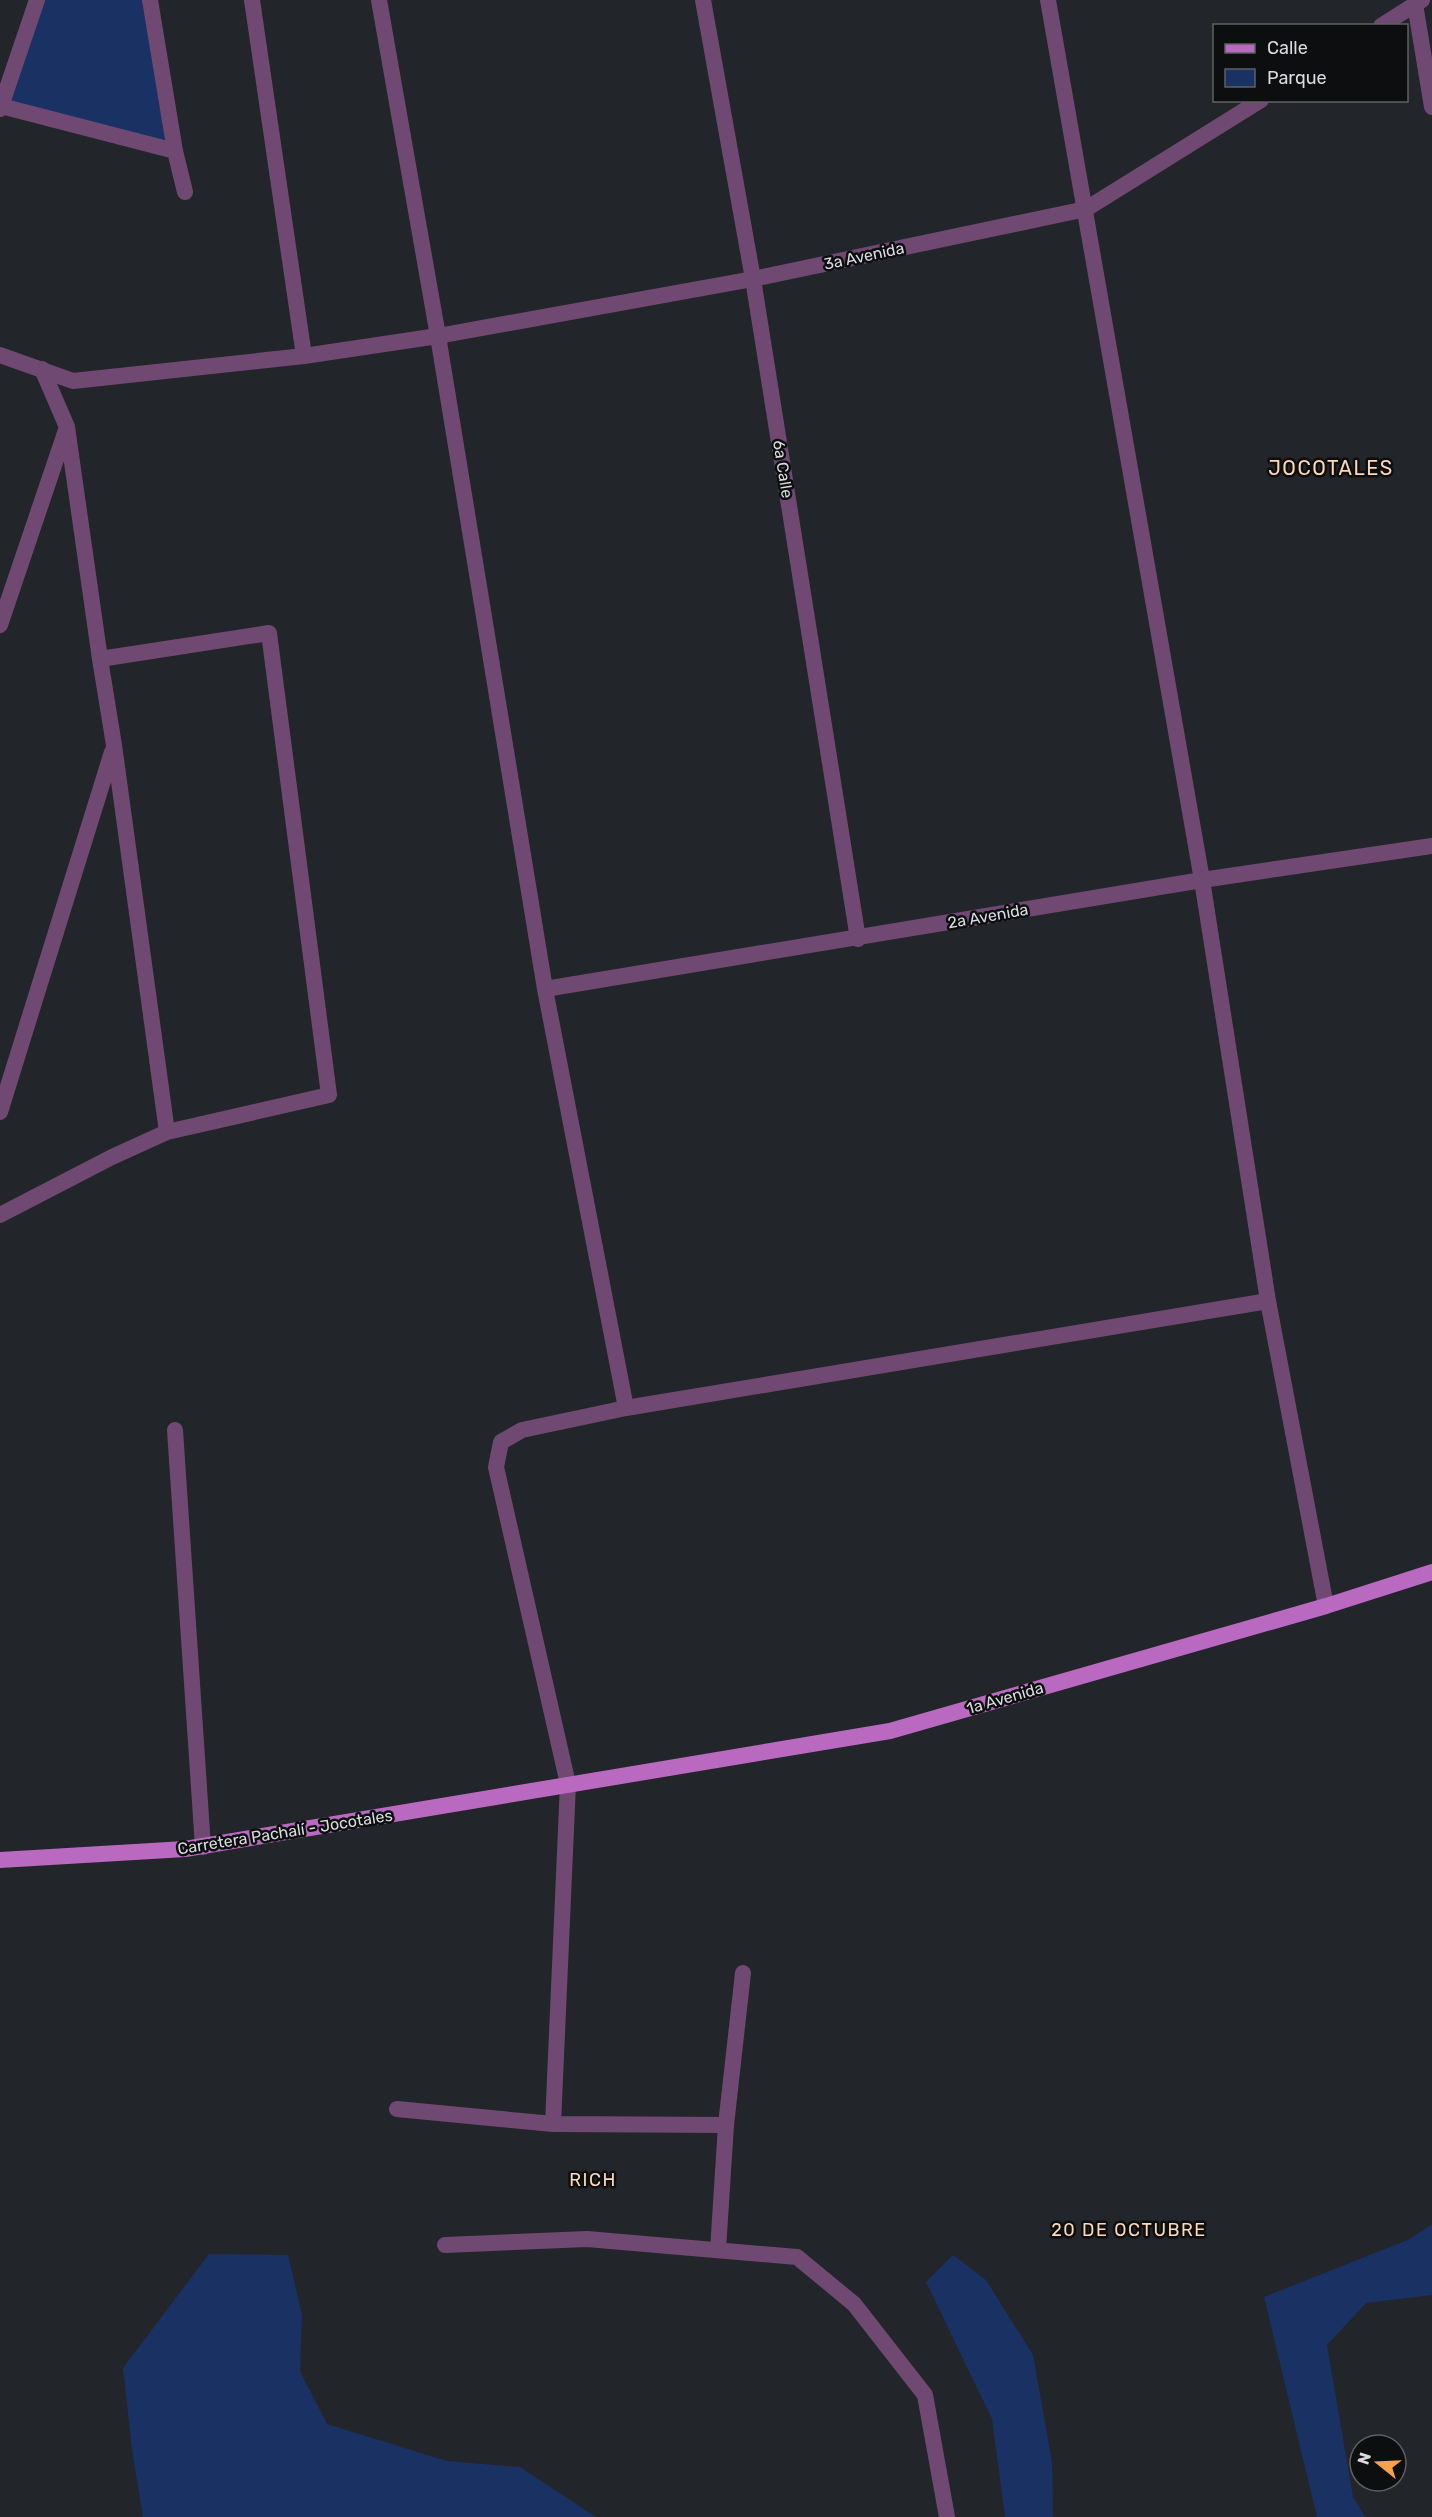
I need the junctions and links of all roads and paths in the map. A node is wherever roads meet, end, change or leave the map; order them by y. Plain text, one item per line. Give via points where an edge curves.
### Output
1 (37, 0) edge
2 (150, 0) edge
3 (252, 0) edge
4 (379, 0) edge
5 (703, 0) edge
6 (1048, 0) edge
7 (1419, 2) edge
8 (1384, 24) edge
9 (1258, 102) edge
10 (1, 107) edge
11 (1432, 107) edge
12 (176, 151) junction
13 (185, 192) dead end
14 (1086, 209) junction
15 (753, 279) junction
16 (438, 336) junction
17 (0, 355) edge
18 (304, 356) junction
19 (42, 369) junction
20 (67, 427) junction
21 (0, 626) edge
22 (100, 659) junction
23 (114, 745) junction
24 (1432, 846) edge
25 (1202, 880) junction
26 (858, 939) junction
27 (545, 989) junction
28 (0, 1112) edge
29 (167, 1132) junction
30 (0, 1215) edge
31 (1268, 1301) junction
32 (626, 1408) junction
33 (175, 1430) dead end
34 (1432, 1572) edge
35 (1326, 1606) junction
36 (568, 1784) junction
37 (203, 1847) junction
38 (0, 1860) edge
39 (743, 1972) dead end
40 (398, 2109) dead end
41 (554, 2124) junction
42 (726, 2125) junction
43 (445, 2245) dead end
44 (718, 2250) junction
45 (947, 2517) edge

1 - 10 street
2 - 12 street
3 - 18 street
4 - 16 street
5 - 15 street, 6a Calle
6 - 14 street
7 - 8 street
7 - 11 street
9 - 14 street, 3a Avenida
10 - 12 street
12 - 13 street
14 - 15 street, 3a Avenida
14 - 25 street
15 - 16 street, 3a Avenida
15 - 26 street, 6a Calle
16 - 18 street, 3a Avenida
16 - 27 street
17 - 19 street, 3a Avenida
18 - 19 street, 3a Avenida via 73,381
19 - 20 street
20 - 21 street
20 - 22 street
22 - 23 street
22 - 29 street via 269,633 329,1095
23 - 28 street
23 - 29 street
24 - 25 street, 2a Avenida
25 - 26 street, 2a Avenida
25 - 31 street
26 - 27 street, 2a Avenida
27 - 32 street
29 - 30 street
31 - 32 street
31 - 35 street
32 - 36 street via 522,1430 501,1442 496,1467
33 - 37 street
34 - 35 main road, 1a Avenida
35 - 36 main road, 1a Avenida via 890,1731
36 - 37 main road, Carretera Pachalí - Jocotales
36 - 41 street
37 - 38 main road, Carretera Pachalí - Jocotales
39 - 42 street
40 - 41 street
41 - 42 street
42 - 44 street
43 - 44 street via 587,2239
44 - 45 street via 797,2257 854,2304 925,2395

